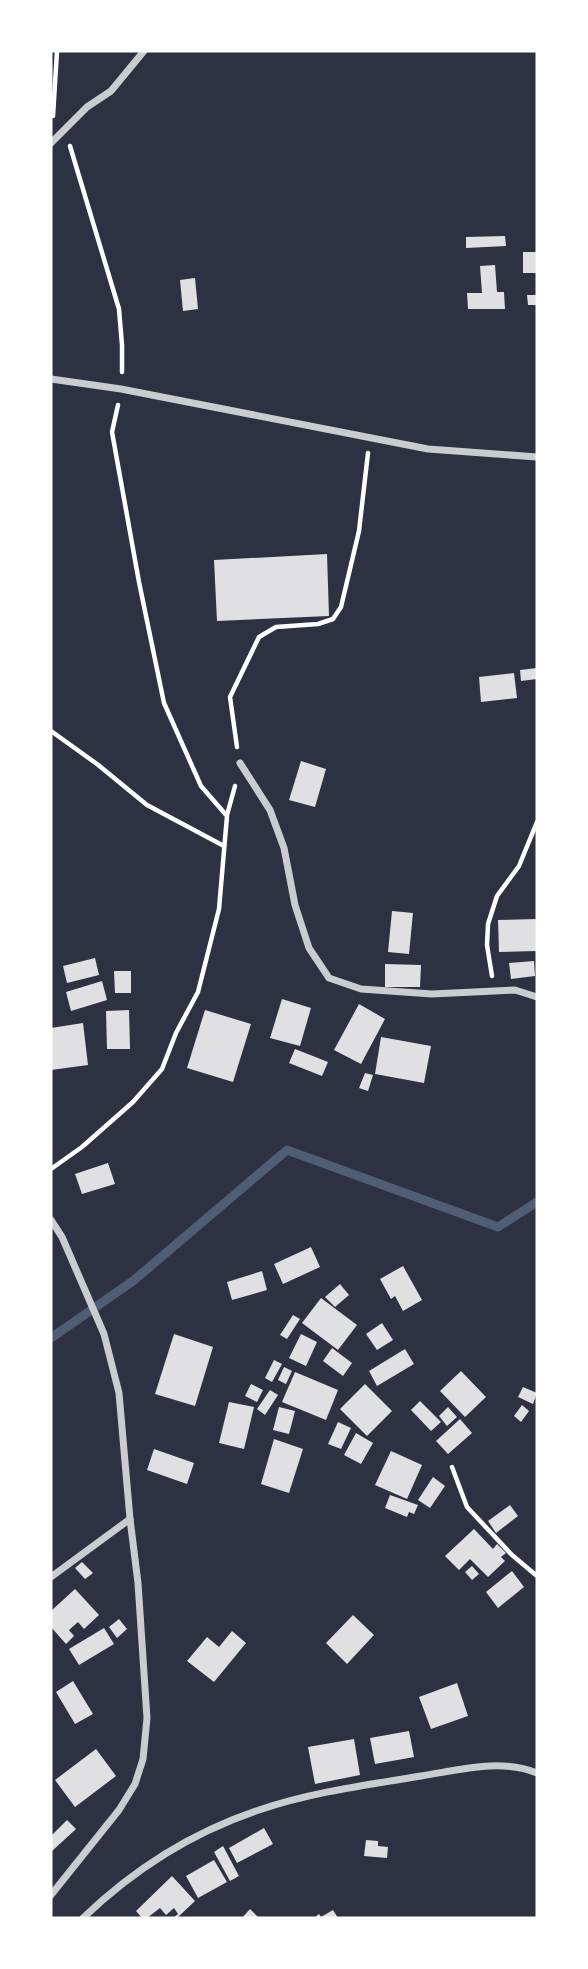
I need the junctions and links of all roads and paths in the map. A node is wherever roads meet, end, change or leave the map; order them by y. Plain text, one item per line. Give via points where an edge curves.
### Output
1 (57, 51) edge
2 (144, 51) edge
3 (65, 129) junction
4 (52, 142) edge
5 (51, 379) edge
6 (121, 389) junction
7 (369, 438) junction
8 (537, 457) edge
9 (51, 731) edge
10 (240, 763) junction
11 (227, 816) junction
12 (537, 822) edge
13 (225, 846) junction
14 (495, 990) junction
15 (537, 997) edge
16 (51, 1169) edge
17 (51, 1220) edge
18 (452, 1467) dead end
19 (130, 1519) junction
20 (537, 1576) edge
21 (51, 1577) edge
22 (537, 1773) edge
23 (51, 1895) edge
24 (83, 1918) edge

1 - 4 path
2 - 3 street via 111,91
3 - 4 street
3 - 6 path via 119,309
5 - 6 street
6 - 7 street
6 - 11 path via 113,432 164,702 201,786
7 - 8 street via 428,449
7 - 10 path via 359,531 341,607 333,619 276,627 259,638 230,697
9 - 13 path via 147,805
10 - 11 path
10 - 14 street via 270,810 309,948 329,978 361,989 432,994
11 - 13 path
12 - 14 path via 519,866 497,896 488,924
13 - 16 path via 219,909 198,992 162,1069 133,1102
14 - 15 street
17 - 19 street via 104,1334 119,1393
18 - 20 path via 467,1507
19 - 21 street
19 - 23 street via 146,1690 143,1759 119,1810
22 - 24 street via 498,1765 460,1770 324,1792 259,1810 167,1853 125,1880

